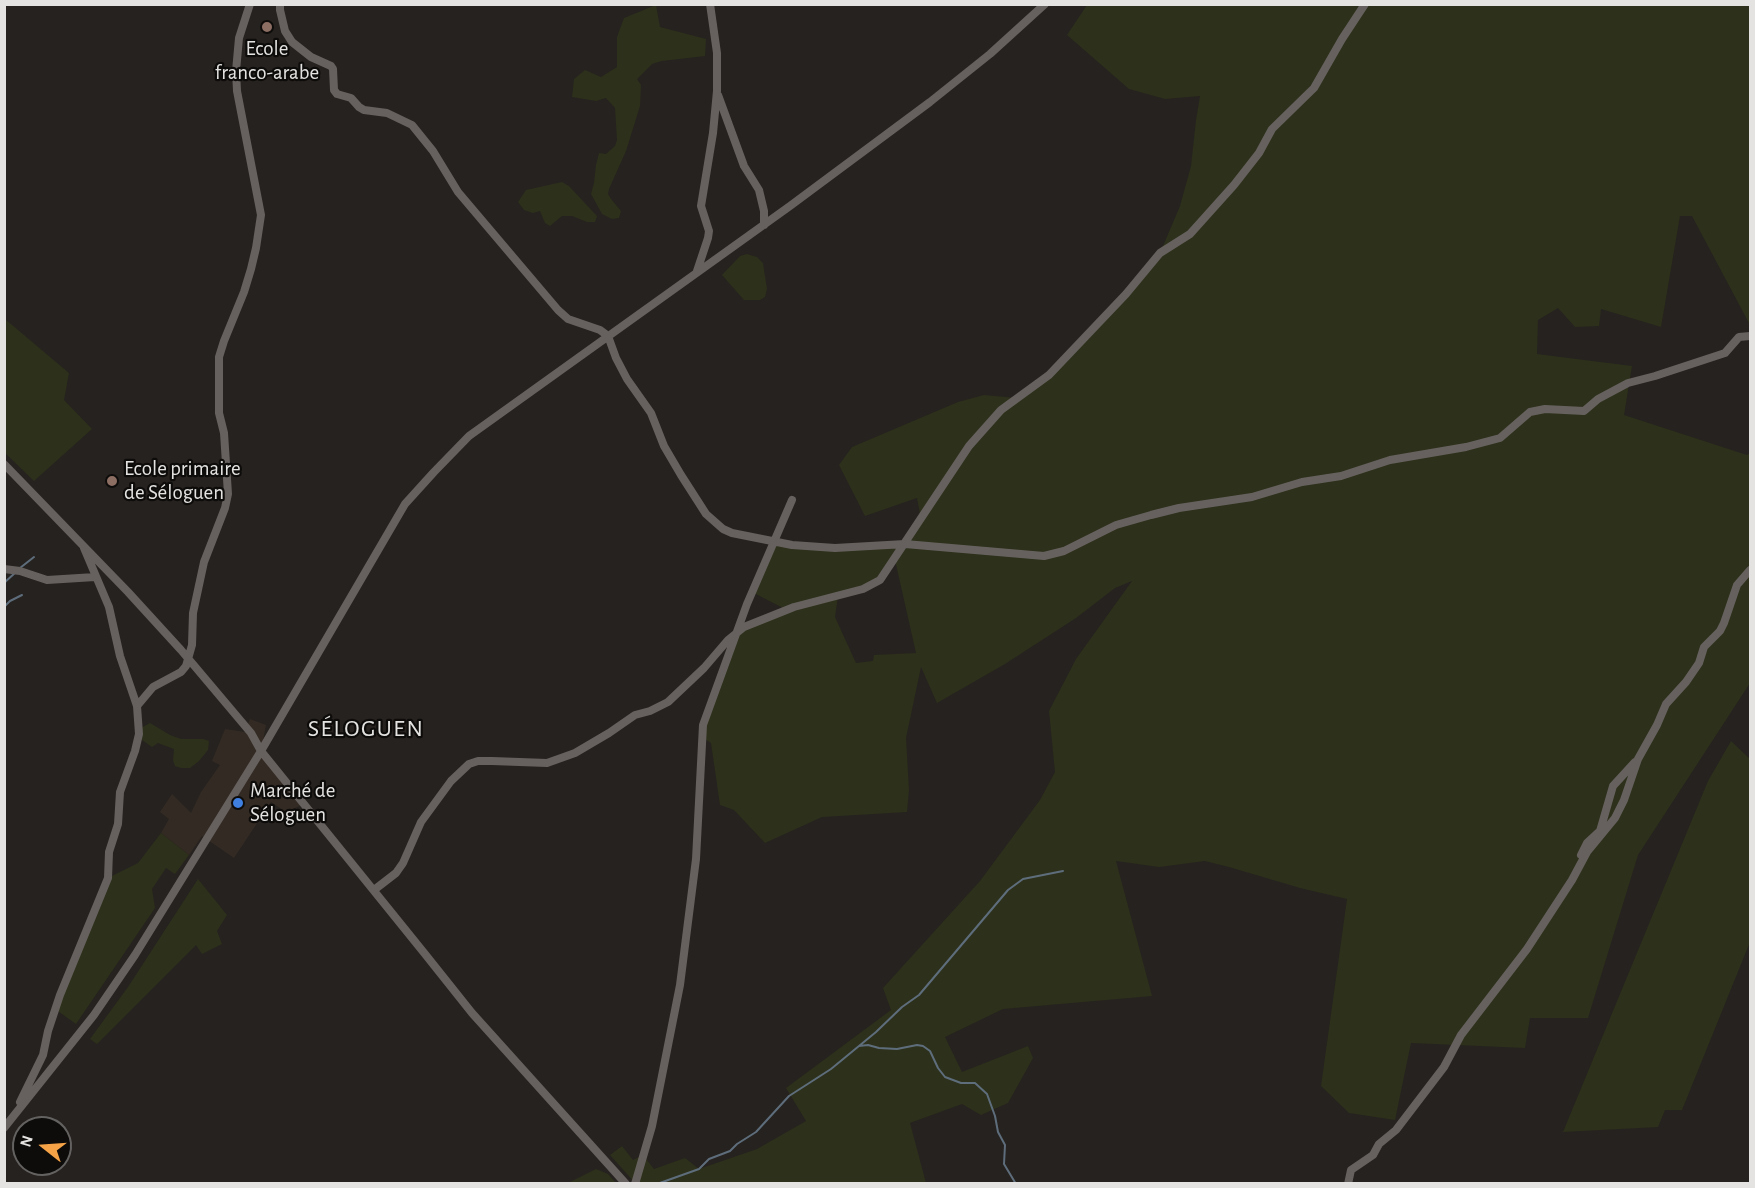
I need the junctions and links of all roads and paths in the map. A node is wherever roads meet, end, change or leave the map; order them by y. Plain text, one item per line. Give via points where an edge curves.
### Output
1 (250, 4) edge
2 (280, 4) edge
3 (710, 4) edge
4 (1045, 4) edge
5 (1365, 4) edge
6 (717, 91) junction
7 (764, 225) junction
8 (696, 273) junction
9 (608, 336) junction
10 (1750, 336) edge
11 (4, 464) edge
12 (792, 500) dead end
13 (773, 541) junction
14 (82, 544) junction
15 (904, 544) junction
16 (4, 569) edge
17 (1750, 570) edge
18 (96, 577) junction
19 (737, 633) junction
20 (189, 659) junction
21 (137, 706) junction
22 (261, 751) junction
23 (1638, 759) junction
24 (1578, 868) junction
25 (374, 890) junction
26 (13, 1116) edge
27 (14, 1116) edge
28 (626, 1184) edge
29 (635, 1184) edge
30 (1348, 1184) edge

1 - 20 street via 239,38 237,91 261,215 244,292 219,357 219,413 228,494 204,562 193,613
2 - 9 street via 285,31 310,57 331,66 337,94 351,98 364,110 387,113 412,125 458,192 558,310 568,319
3 - 6 street via 717,53
4 - 7 street via 930,102
5 - 15 street via 1314,88 1272,129 1234,185 1190,234 1160,254 1049,375 1001,410 969,446
6 - 7 street via 744,165 763,201
6 - 8 street via 701,206 709,231
7 - 8 street
8 - 9 street
9 - 13 street via 627,379 651,413 664,446 706,514 732,533
9 - 22 street via 469,436 405,504
10 - 15 street via 1739,337 1725,353 1628,383 1584,411 1530,412 1500,438 1390,460 1252,497 1151,515 1116,525 1064,551 1044,556
11 - 14 street
12 - 13 street
13 - 15 street via 835,548
13 - 19 street
14 - 18 street
14 - 20 street
15 - 19 street via 880,580 863,589 786,610
16 - 18 street via 47,580
17 - 23 street via 1737,585 1720,631 1704,647 1699,663 1666,704
18 - 21 street via 109,607
19 - 25 street via 668,702 635,715 575,753 547,763 492,760 469,764 451,781 422,822 396,873
19 - 29 street via 703,725 696,859 680,984 652,1126
20 - 21 street via 181,672 153,687
20 - 22 street
21 - 26 street via 139,734 120,792 108,878 60,995 43,1055
22 - 25 street
22 - 27 street via 135,955 94,1015
23 - 24 street via 1615,818
23 - 24 street via 1613,786 1600,831 1587,843
24 - 30 street via 1527,949 1461,1035 1438,1076 1396,1130 1351,1170
25 - 28 street via 471,1013

